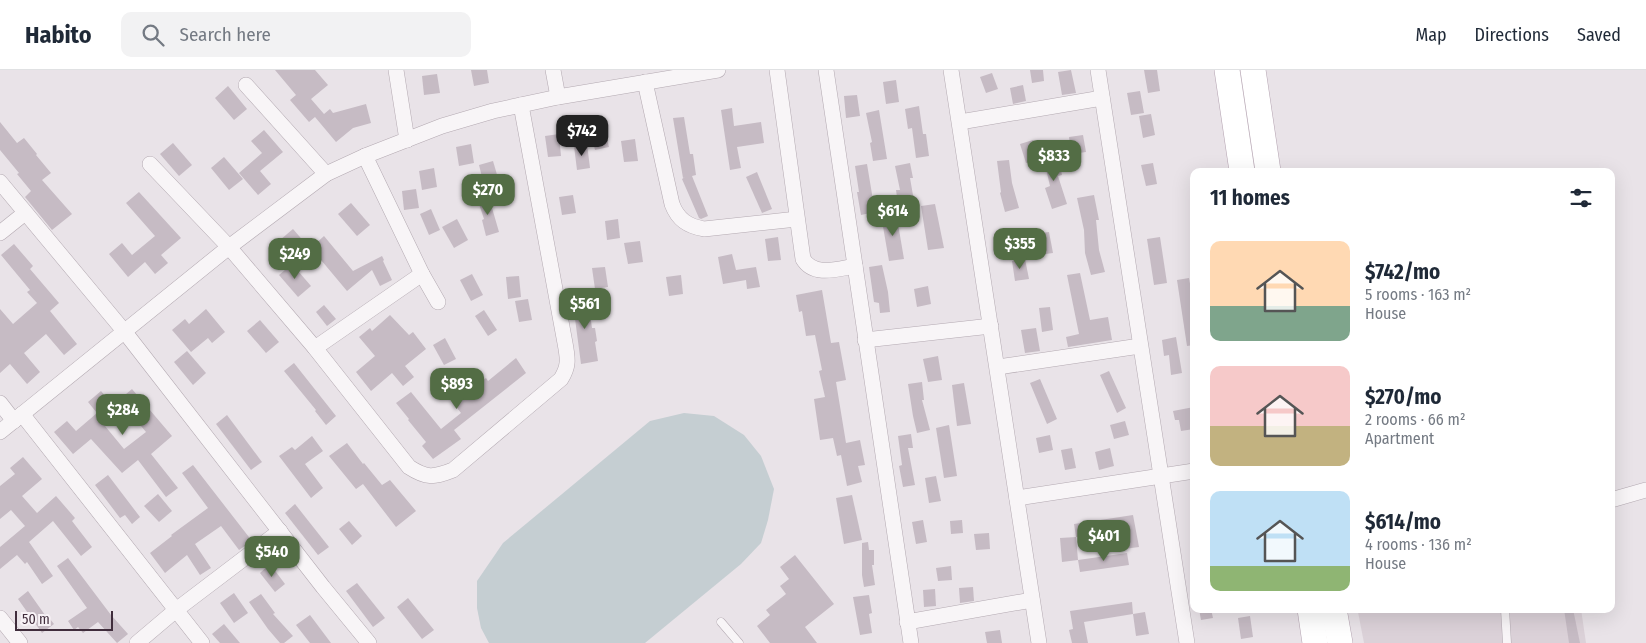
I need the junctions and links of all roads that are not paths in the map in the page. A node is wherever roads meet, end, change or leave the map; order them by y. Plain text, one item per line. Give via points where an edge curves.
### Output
1 (396, 70) edge
2 (553, 70) edge
3 (718, 70) edge
4 (777, 70) edge
5 (826, 70) edge
6 (951, 70) edge
7 (1098, 70) edge
8 (1227, 70) edge
9 (1252, 70) edge
10 (685, 73) edge
11 (645, 82) junction
12 (246, 85) dead end
13 (558, 97) junction
14 (1102, 98) junction
15 (521, 105) junction
16 (960, 122) junction
17 (407, 140) junction
18 (365, 156) junction
19 (150, 164) dead end
20 (1242, 168) edge
21 (1268, 168) edge
22 (326, 174) junction
23 (0, 182) edge
24 (25, 213) junction
25 (797, 219) junction
26 (0, 234) edge
27 (229, 247) junction
28 (855, 266) junction
29 (422, 274) junction
30 (438, 302) dead end
31 (991, 326) junction
32 (124, 331) junction
33 (866, 340) junction
34 (1140, 346) junction
35 (315, 348) junction
36 (998, 367) junction
37 (0, 403) edge
38 (18, 417) junction
39 (0, 432) edge
40 (1190, 472) edge
41 (1162, 476) junction
42 (1645, 491) edge
43 (1017, 498) junction
44 (1615, 499) edge
45 (280, 530) junction
46 (1032, 600) junction
47 (176, 610) junction
48 (1311, 613) edge
49 (1335, 613) edge
50 (1505, 613) edge
51 (0, 618) edge
52 (721, 622) dead end
53 (907, 622) junction
54 (20, 643) edge
55 (137, 643) edge
56 (202, 643) edge
57 (369, 643) edge
58 (739, 643) edge
59 (910, 643) edge
60 (1039, 643) edge
61 (1187, 643) edge
62 (1315, 643) edge
63 (1340, 643) edge
64 (1507, 643) edge

1 - 17 street
2 - 13 street
3 - 10 street
4 - 25 street
5 - 28 street
6 - 16 street
7 - 14 street
8 - 20 main road
9 - 21 main road
10 - 11 street
11 - 13 street
11 - 25 street via 672,204 684,222 704,229
12 - 22 street
13 - 15 street
14 - 16 street
14 - 34 street
15 - 17 street via 442,126
15 - 35 street via 567,352 567,370 561,379 453,470 422,476 408,467
16 - 31 street
17 - 18 street
18 - 22 street
18 - 29 street
19 - 27 street
22 - 27 street
23 - 24 street
24 - 26 street
24 - 32 street
25 - 28 street via 803,259 810,268 823,271
27 - 32 street
27 - 35 street
28 - 33 street
29 - 30 street
29 - 35 street
31 - 33 street
31 - 36 street
32 - 38 street
32 - 45 street
33 - 53 street
34 - 36 street
34 - 41 street
36 - 43 street
37 - 38 street
38 - 39 street
38 - 47 street
40 - 41 street
41 - 43 street
41 - 61 street
42 - 44 street
43 - 46 street
45 - 47 street
45 - 57 street
46 - 53 street
46 - 60 street
47 - 55 street
47 - 56 street
48 - 62 main road
49 - 63 main road
50 - 64 lane
51 - 54 street
52 - 58 lane
53 - 59 street

